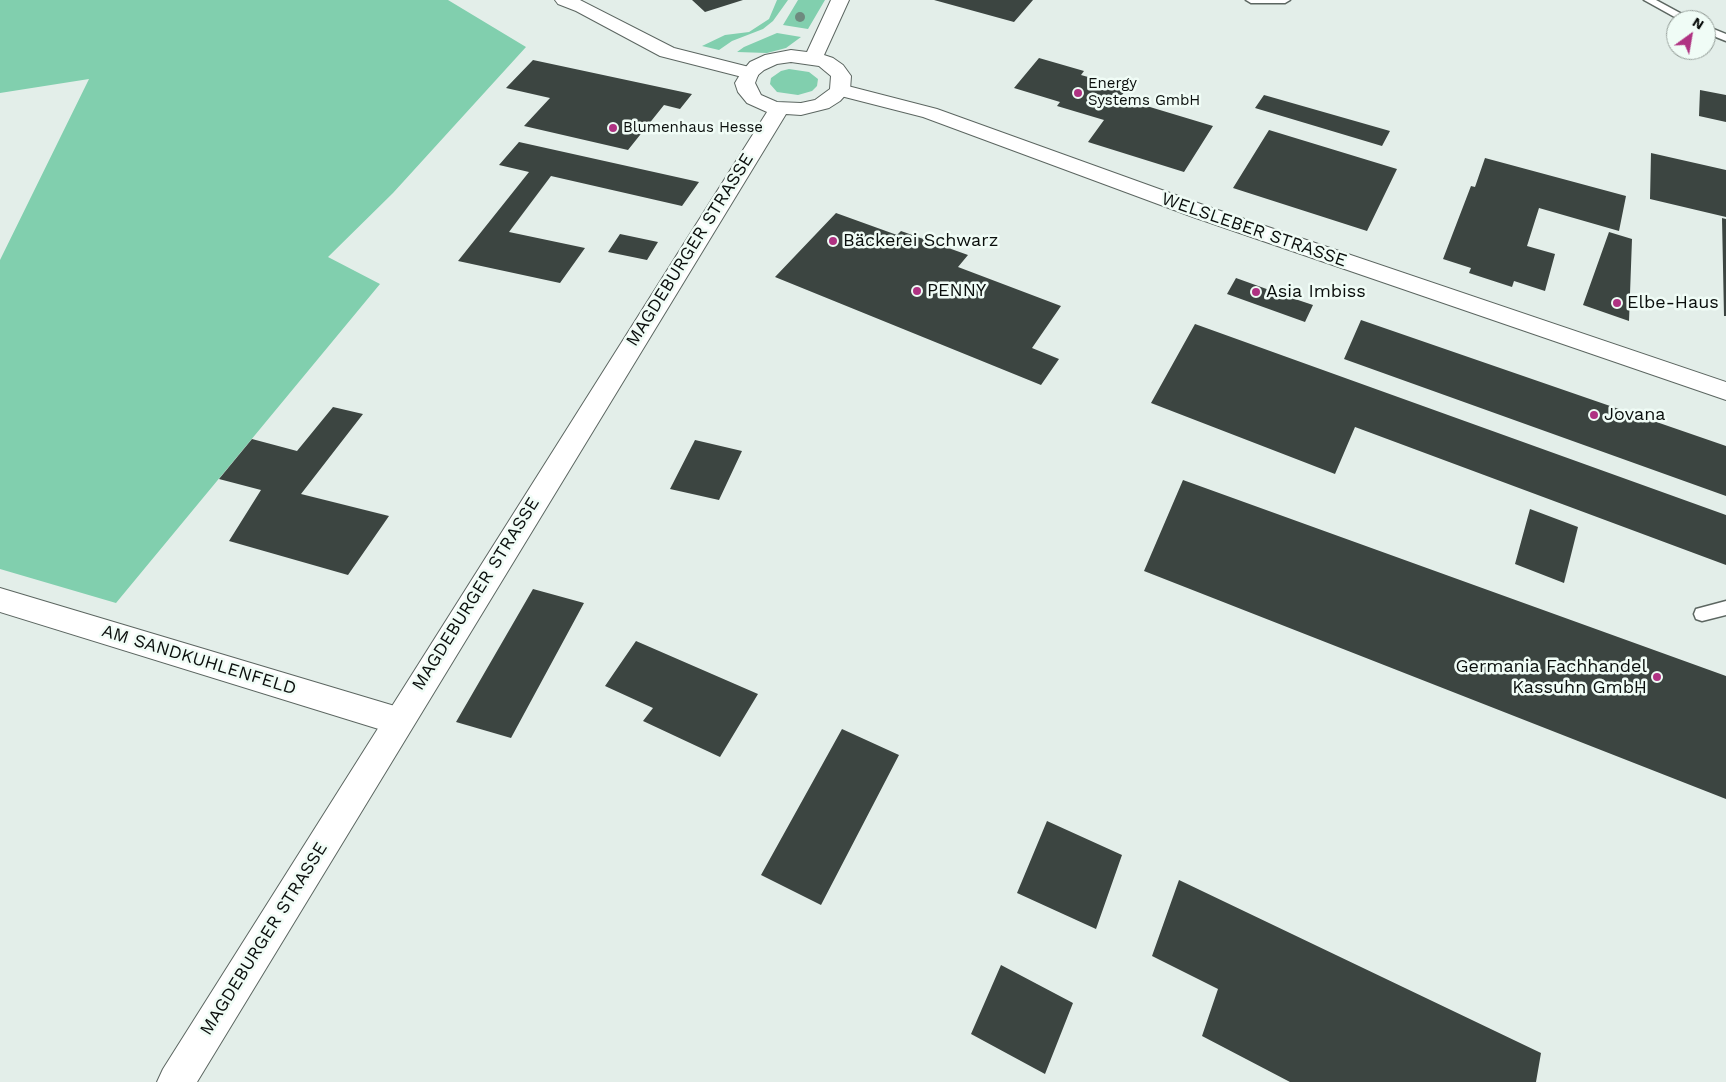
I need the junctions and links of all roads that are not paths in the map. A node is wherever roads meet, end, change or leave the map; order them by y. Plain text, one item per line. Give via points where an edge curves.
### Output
1 (564, 0) edge
2 (840, 0) edge
3 (1251, 0) edge
4 (1286, 0) edge
5 (1649, 0) edge
6 (1668, 10) edge
7 (813, 58) junction
8 (750, 73) junction
9 (840, 90) junction
10 (779, 109) junction
11 (1726, 391) edge
12 (0, 600) edge
13 (1726, 608) edge
14 (1702, 614) dead end
15 (398, 721) junction
16 (183, 1080) edge

1 - 8 street via 667,52
2 - 7 street
3 - 4 lane
5 - 6 lane
7 - 8 street via 790,56 772,59 756,66
7 - 9 street via 836,70 841,76
8 - 10 street via 745,83 748,92 763,104
9 - 10 street via 834,97 811,108
9 - 11 street, WELSLEBER STRASSE via 930,113 1201,212
10 - 15 street, MAGDEBURGER STRASSE
12 - 15 street, AM SANDKUHLENFELD
13 - 14 lane
15 - 16 street, MAGDEBURGER STRASSE

